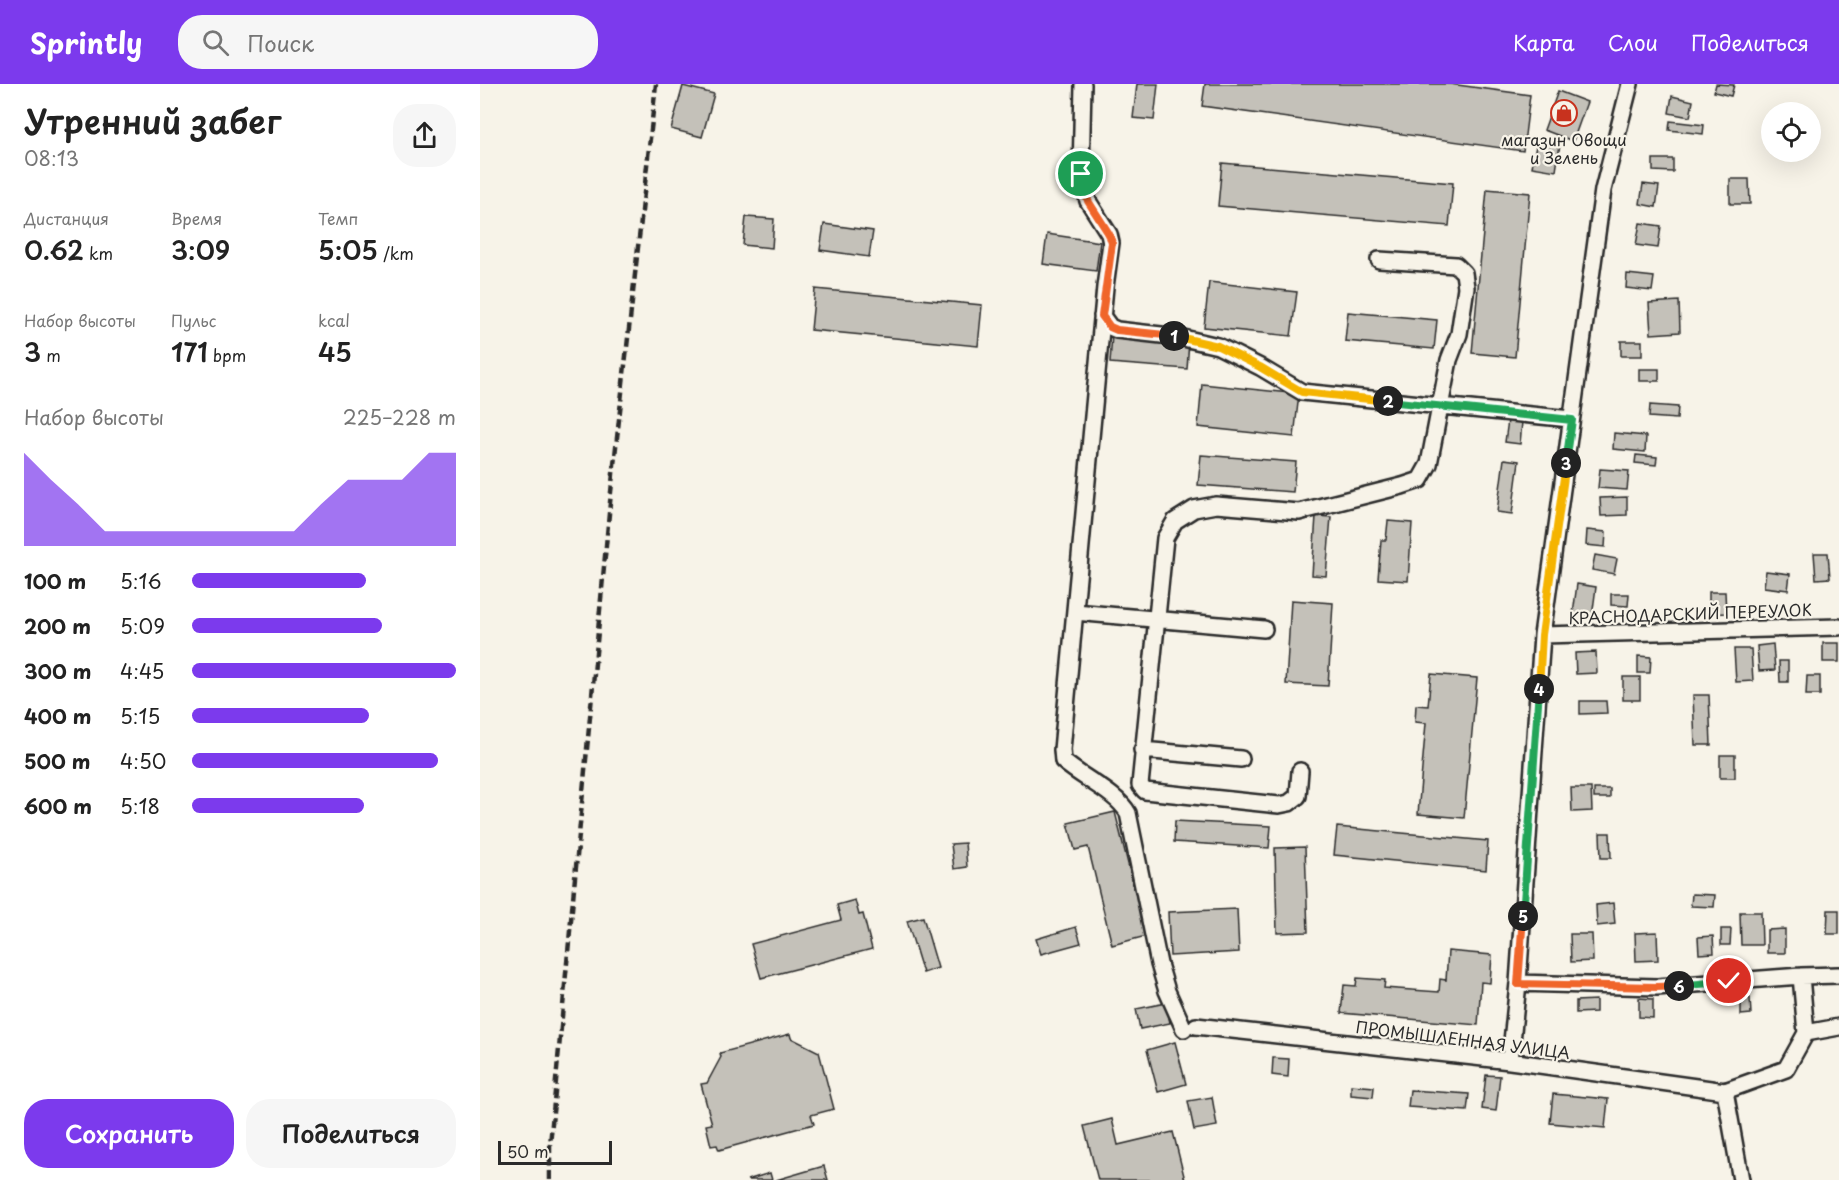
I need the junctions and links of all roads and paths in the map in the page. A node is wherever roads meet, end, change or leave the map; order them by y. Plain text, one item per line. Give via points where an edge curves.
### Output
1 (1083, 84) edge
2 (1630, 84) edge
3 (1379, 260) dead end
4 (1102, 316) junction
5 (1441, 407) junction
6 (1572, 420) junction
7 (1075, 612) junction
8 (1157, 619) junction
9 (1839, 627) edge
10 (1264, 629) dead end
11 (1542, 635) junction
12 (1142, 750) junction
13 (1241, 759) dead end
14 (1300, 771) dead end
15 (1839, 975) edge
16 (1801, 976) junction
17 (1518, 984) junction
18 (1839, 1027) edge
19 (1806, 1033) junction
20 (1509, 1062) junction
21 (1725, 1091) junction
22 (1741, 1180) edge

1 - 4 street via 1081,174 1088,201 1112,243
2 - 6 street via 1603,190
3 - 5 street via 1456,265 1464,273 1466,287 1459,334 1449,360
4 - 5 street via 1117,330 1218,346 1302,392
4 - 7 street
5 - 6 street
5 - 8 street via 1429,464 1420,480 1299,512 1216,505 1194,509 1175,521 1165,538
6 - 11 street
7 - 8 street
7 - 20 street, ПРОМЫШЛЕННАЯ УЛИЦА via 1063,761 1116,798 1128,813 1159,964 1167,991 1190,1027
8 - 10 street
8 - 12 street
9 - 11 street, КРАСНОДАРСКИЙ ПЕРЕУЛОК
11 - 17 street
12 - 13 street
12 - 14 street via 1140,785 1145,791 1279,805 1298,796
15 - 16 street
16 - 17 street via 1657,987
16 - 19 street
17 - 20 street
18 - 19 street
19 - 21 street via 1786,1069
20 - 21 street, ПРОМЫШЛЕННАЯ УЛИЦА
21 - 22 street

